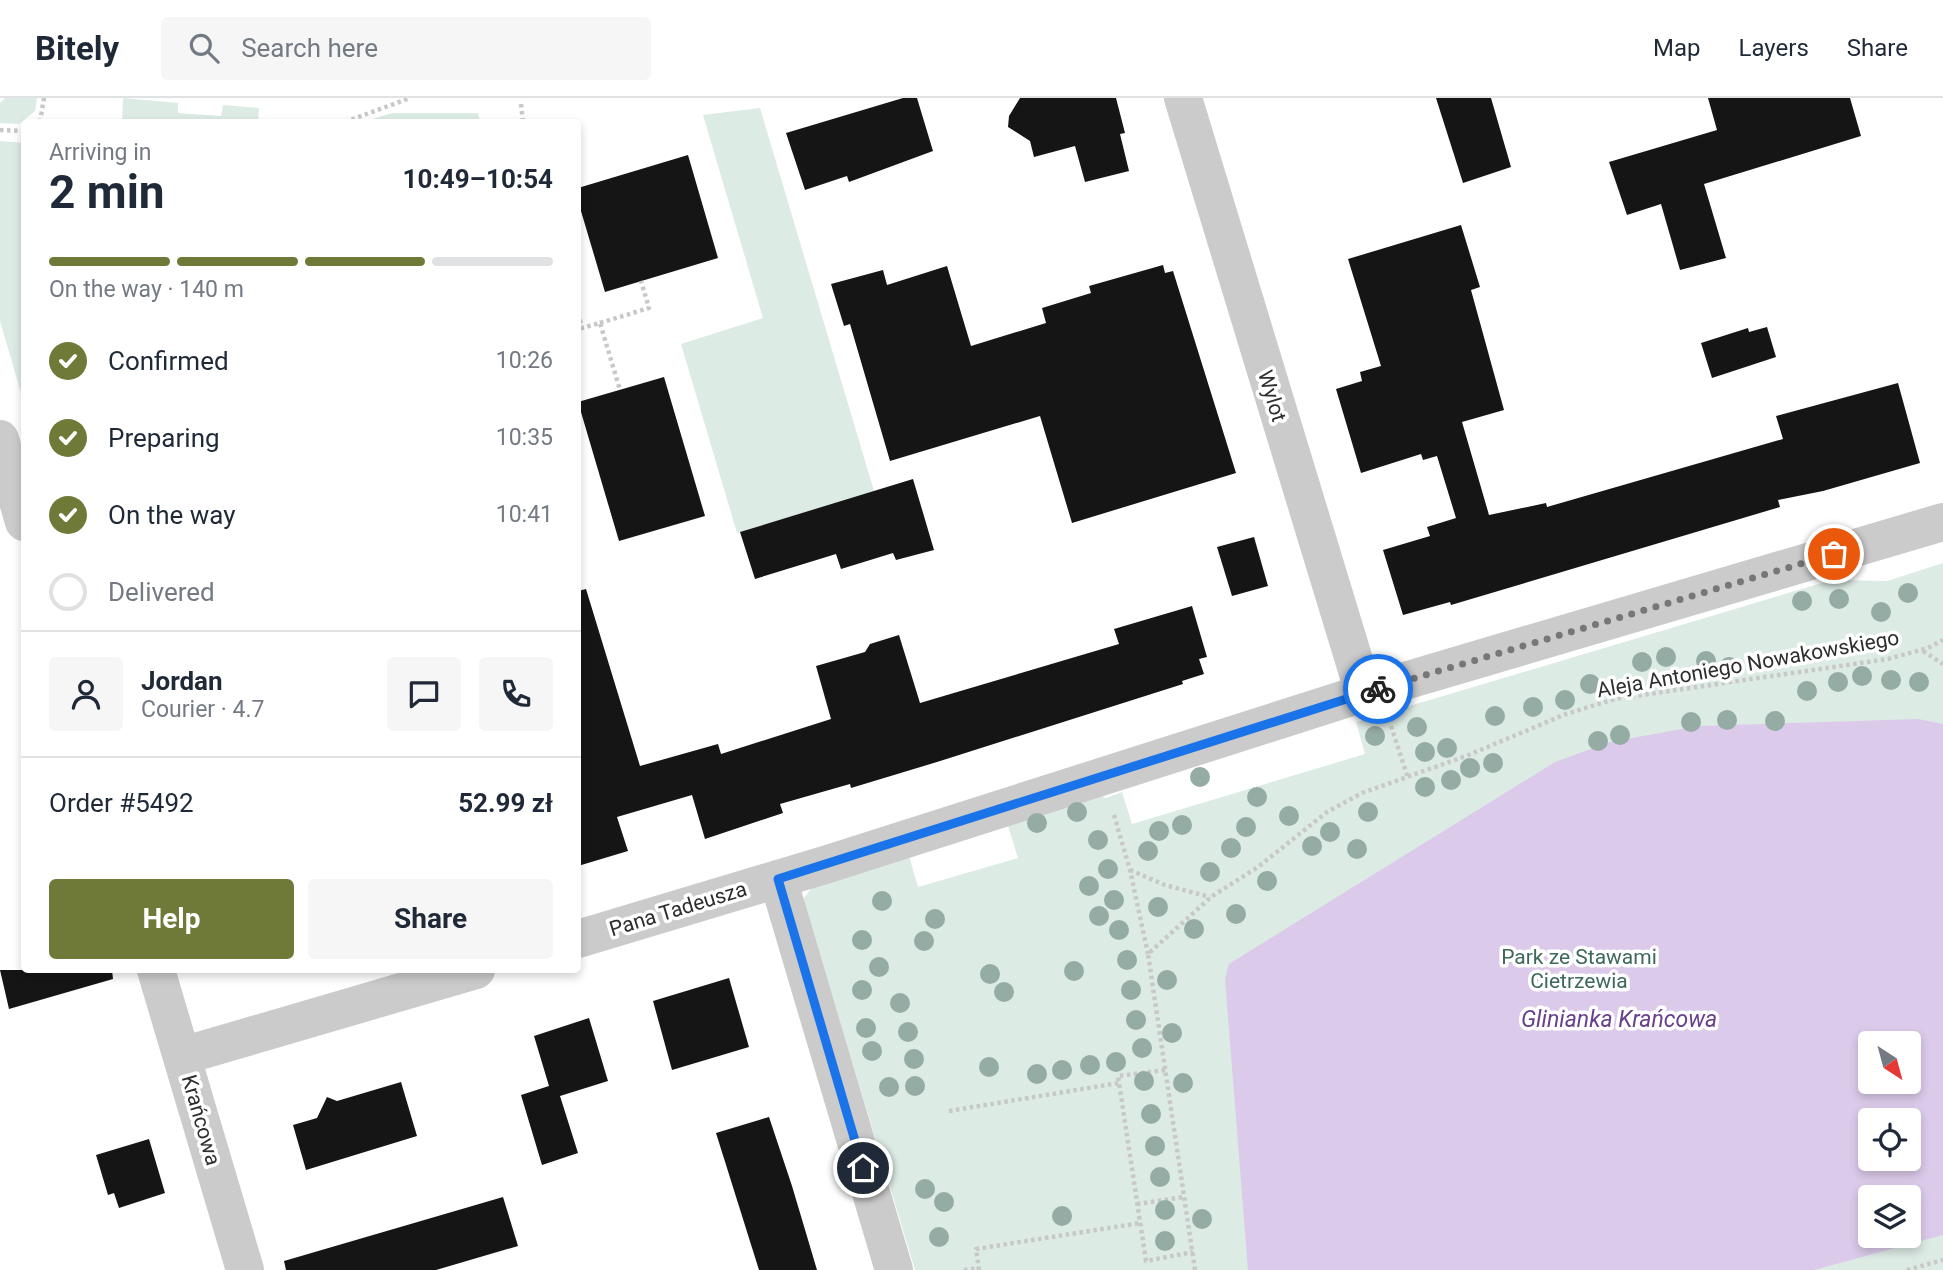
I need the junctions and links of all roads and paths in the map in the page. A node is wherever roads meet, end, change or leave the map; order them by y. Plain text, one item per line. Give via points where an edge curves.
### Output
1 (44, 98) edge
2 (410, 98) edge
3 (1183, 98) edge
4 (521, 104) dead end
5 (40, 119) edge
6 (353, 119) edge
7 (523, 119) edge
8 (0, 130) edge
9 (21, 131) edge
10 (641, 281) dead end
11 (600, 323) junction
12 (581, 324) edge
13 (620, 390) dead end
14 (0, 439) edge
15 (21, 512) edge
16 (1943, 522) edge
17 (1943, 640) edge
18 (1922, 650) junction
19 (1943, 664) edge
20 (1372, 691) junction
21 (1103, 777) junction
22 (1408, 778) junction
23 (1130, 870) junction
24 (778, 879) junction
25 (1211, 897) junction
26 (581, 938) edge
27 (1148, 954) junction
28 (157, 973) edge
29 (466, 973) edge
30 (182, 1056) junction
31 (1165, 1070) junction
32 (1119, 1083) junction
33 (949, 1111) dead end
34 (1184, 1197) junction
35 (1137, 1204) junction
36 (1140, 1223) junction
37 (1193, 1252) junction
38 (1943, 1261) edge
39 (979, 1269) edge
40 (245, 1270) edge
41 (894, 1270) edge
42 (964, 1270) edge
43 (1195, 1270) edge
44 (1907, 1270) edge

1 - 5 path
2 - 6 path
3 - 20 street, Wylot
4 - 7 path
8 - 9 path
10 - 11 path via 649,308
11 - 12 path via 582,328
11 - 13 path
14 - 15 street
16 - 20 street, Pana Tadeusza
17 - 18 path, Aleja Antoniego Nowakowskiego
18 - 19 path
18 - 22 path, Aleja Antoniego Nowakowskiego via 1888,659 1615,699
20 - 21 street, Pana Tadeusza
20 - 22 path
21 - 23 path
21 - 24 street, Pana Tadeusza
22 - 25 path, Aleja Antoniego Nowakowskiego via 1362,793 1327,812 1258,867
23 - 25 path
23 - 27 path
24 - 26 street, Pana Tadeusza
24 - 41 street
25 - 27 path, Aleja Antoniego Nowakowskiego
27 - 31 path
28 - 30 street, Krańcowa
29 - 30 street
30 - 40 street, Krańcowa
31 - 32 path via 1118,1076
31 - 34 path
32 - 33 path
32 - 35 path
34 - 35 path
34 - 37 path
35 - 36 path
36 - 37 path via 1146,1261
36 - 39 path via 975,1249
37 - 43 path
38 - 44 path
39 - 42 path

